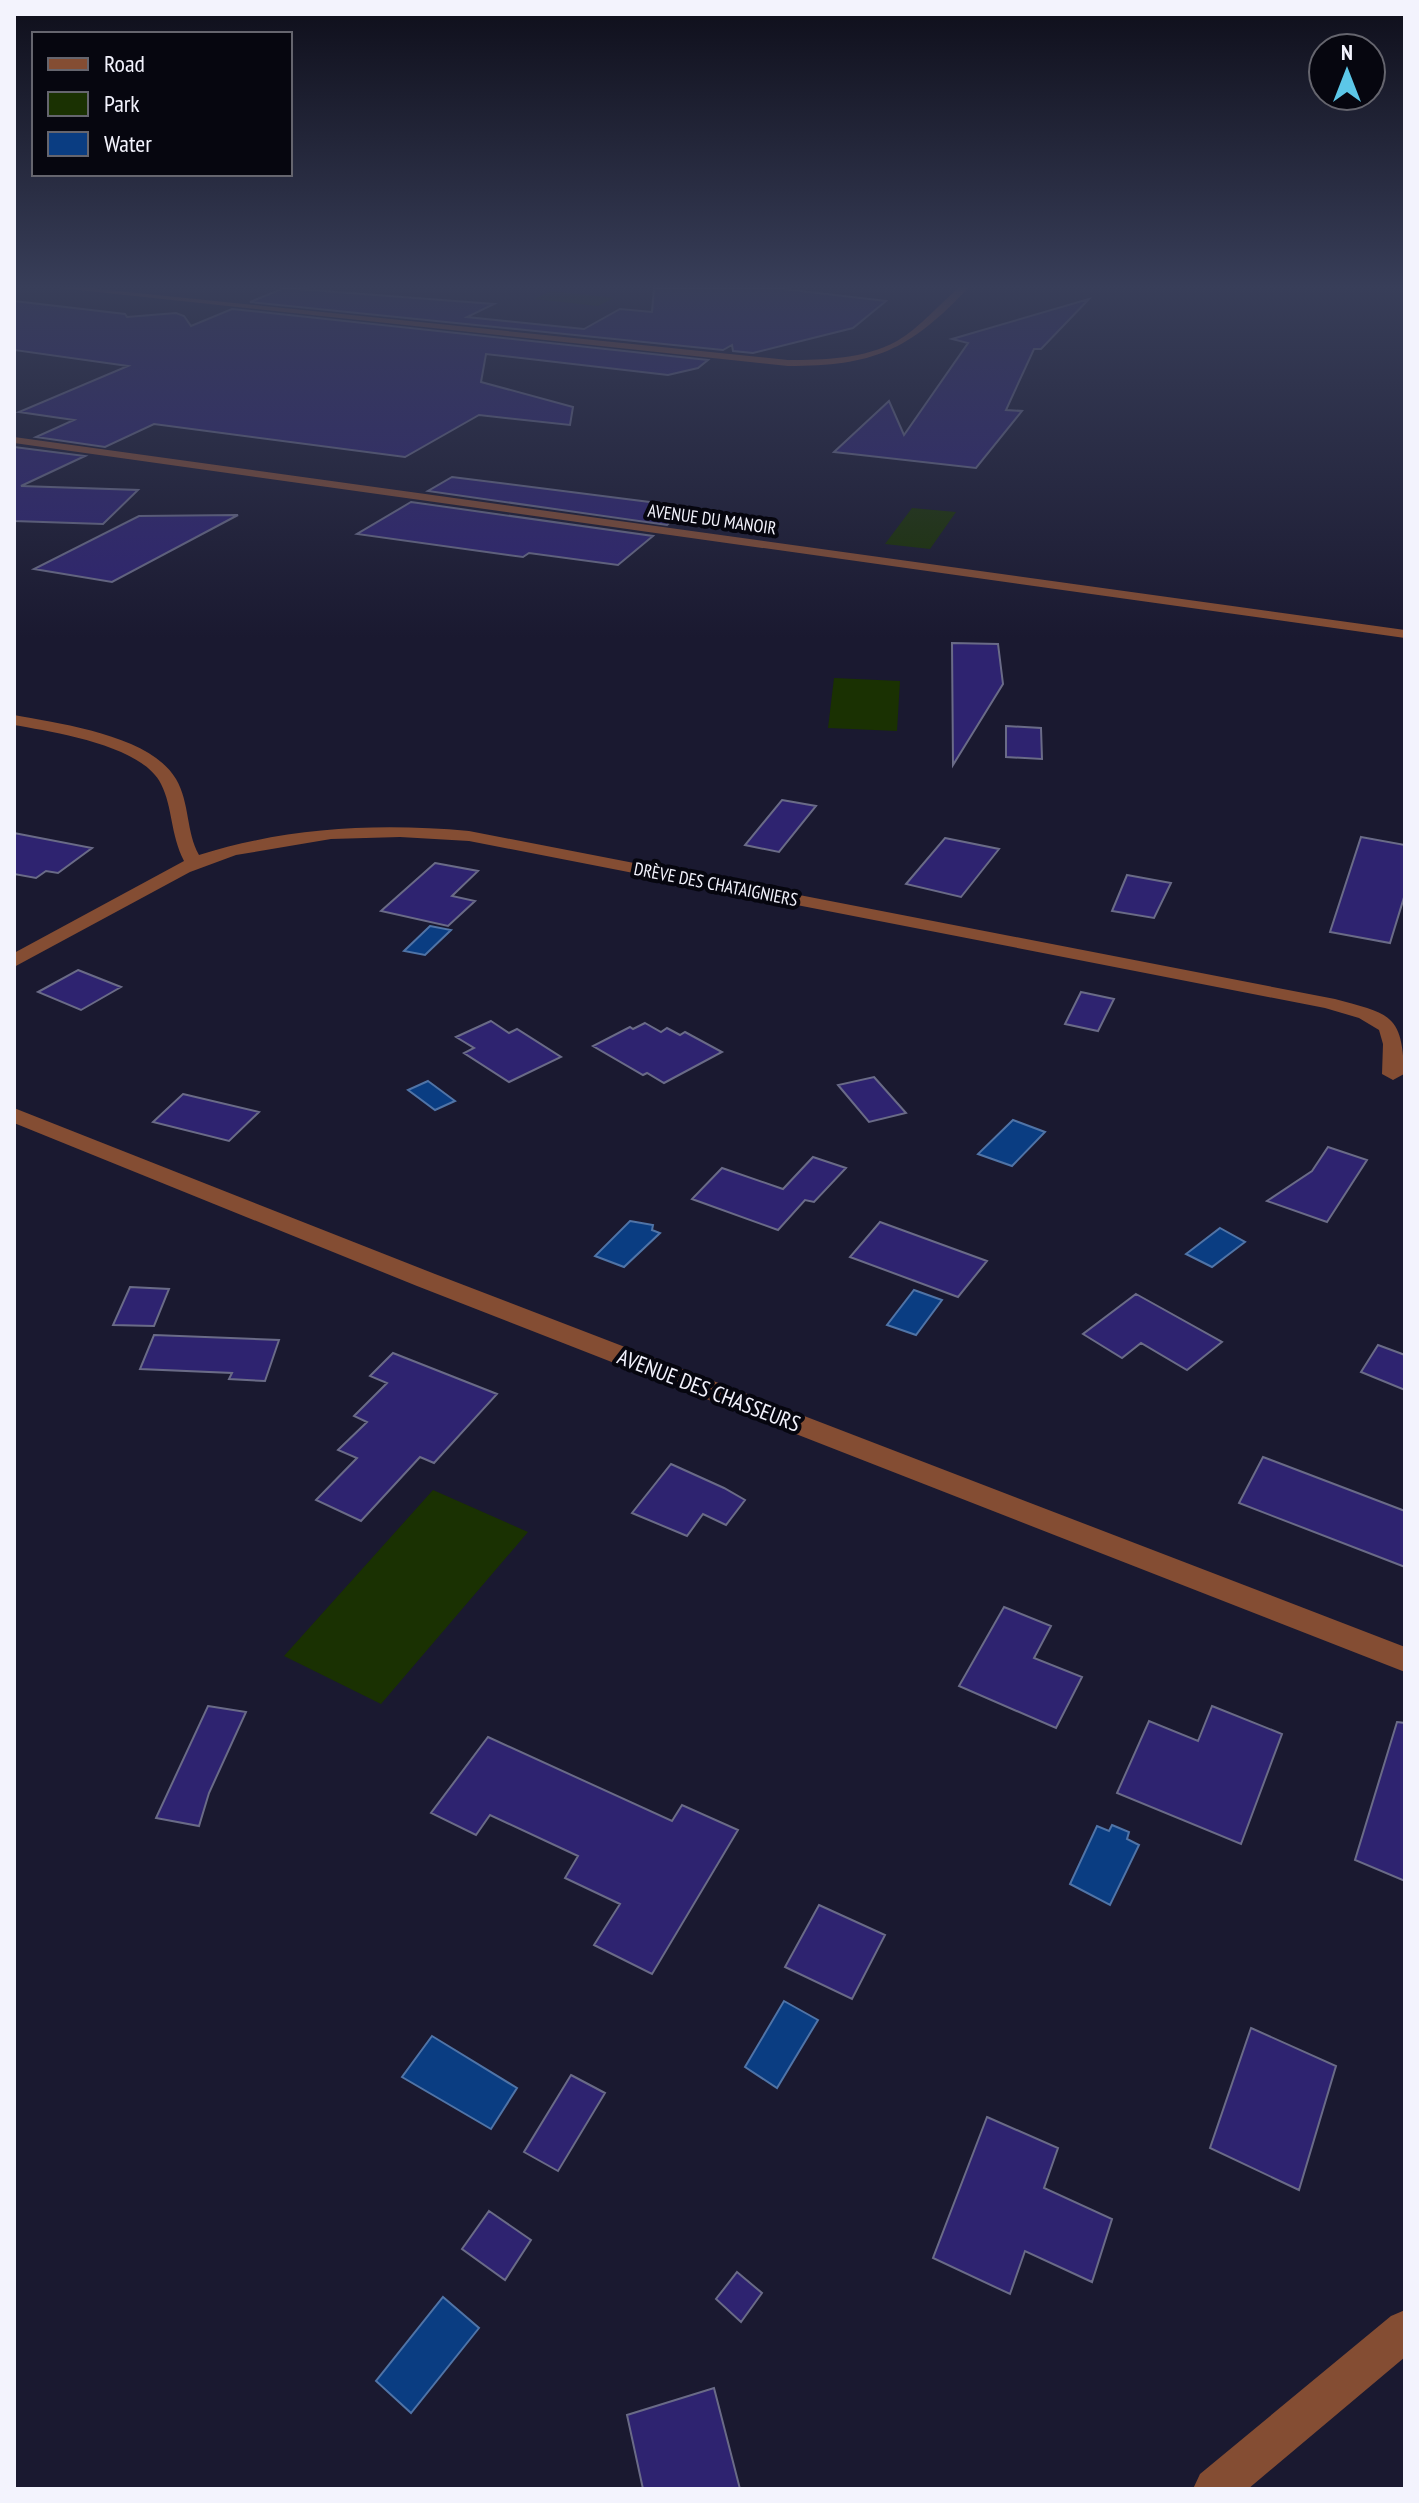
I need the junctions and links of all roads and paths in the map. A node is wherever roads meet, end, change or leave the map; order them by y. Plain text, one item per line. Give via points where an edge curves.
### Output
1 (14, 440) edge
2 (1405, 634) edge
3 (14, 720) edge
4 (194, 863) junction
5 (14, 961) edge
6 (1393, 1074) dead end
7 (14, 1115) edge
8 (1405, 1660) edge
9 (1405, 2330) edge
10 (1215, 2489) edge

1 - 2 street, AVENUE DU MANOIR
3 - 4 street via 93,737 138,754 166,775 176,798 181,838
4 - 5 street, DRÈVE DES CHATAIGNIERS
4 - 6 street, DRÈVE DES CHATAIGNIERS via 240,848 361,831 469,836 1328,1003 1388,1027
7 - 8 street, AVENUE DES CHASSEURS
9 - 10 street

